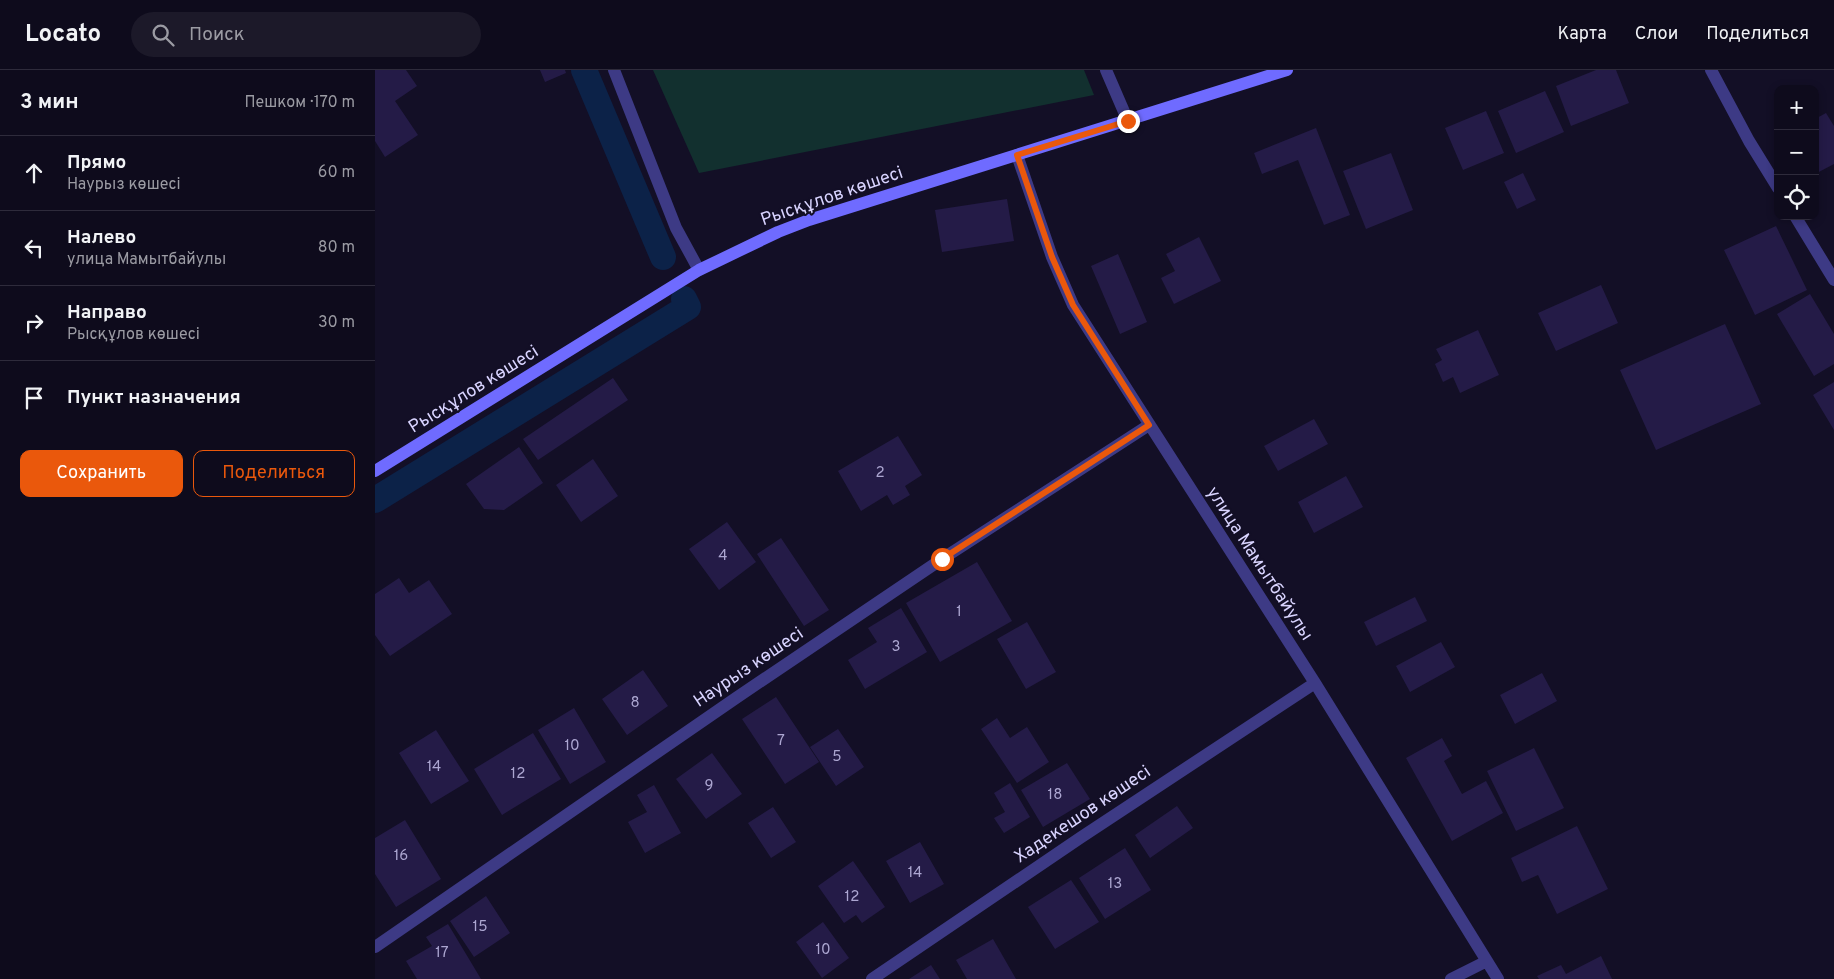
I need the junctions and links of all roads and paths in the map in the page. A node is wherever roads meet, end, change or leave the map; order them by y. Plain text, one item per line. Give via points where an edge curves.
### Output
1 (614, 70) edge
2 (1106, 70) edge
3 (1287, 70) edge
4 (1711, 70) edge
5 (1128, 121) junction
6 (1017, 155) junction
7 (1774, 182) edge
8 (1797, 220) edge
9 (699, 270) junction
10 (1834, 280) edge
11 (1149, 425) junction
12 (375, 471) edge
13 (1315, 683) junction
14 (375, 947) edge
15 (1487, 961) junction
16 (872, 979) edge
17 (1451, 979) edge
18 (1498, 979) edge

1 - 9 street via 676,228
2 - 5 street
3 - 5 street, Рысқұлов көшесі
4 - 7 street
5 - 6 street, Рысқұлов көшесі
6 - 9 street, Рысқұлов көшесі via 809,220
6 - 11 street, улица Мамытбайулы via 1052,257 1073,305
8 - 10 street
9 - 12 street, Рысқұлов көшесі
11 - 13 street, улица Мамытбайулы
11 - 14 street, Наурыз көшесі via 735,698
13 - 15 street, улица Мамытбайулы
13 - 16 street, Хадекешов көшесі
15 - 17 street
15 - 18 street, улица Мамытбайулы

